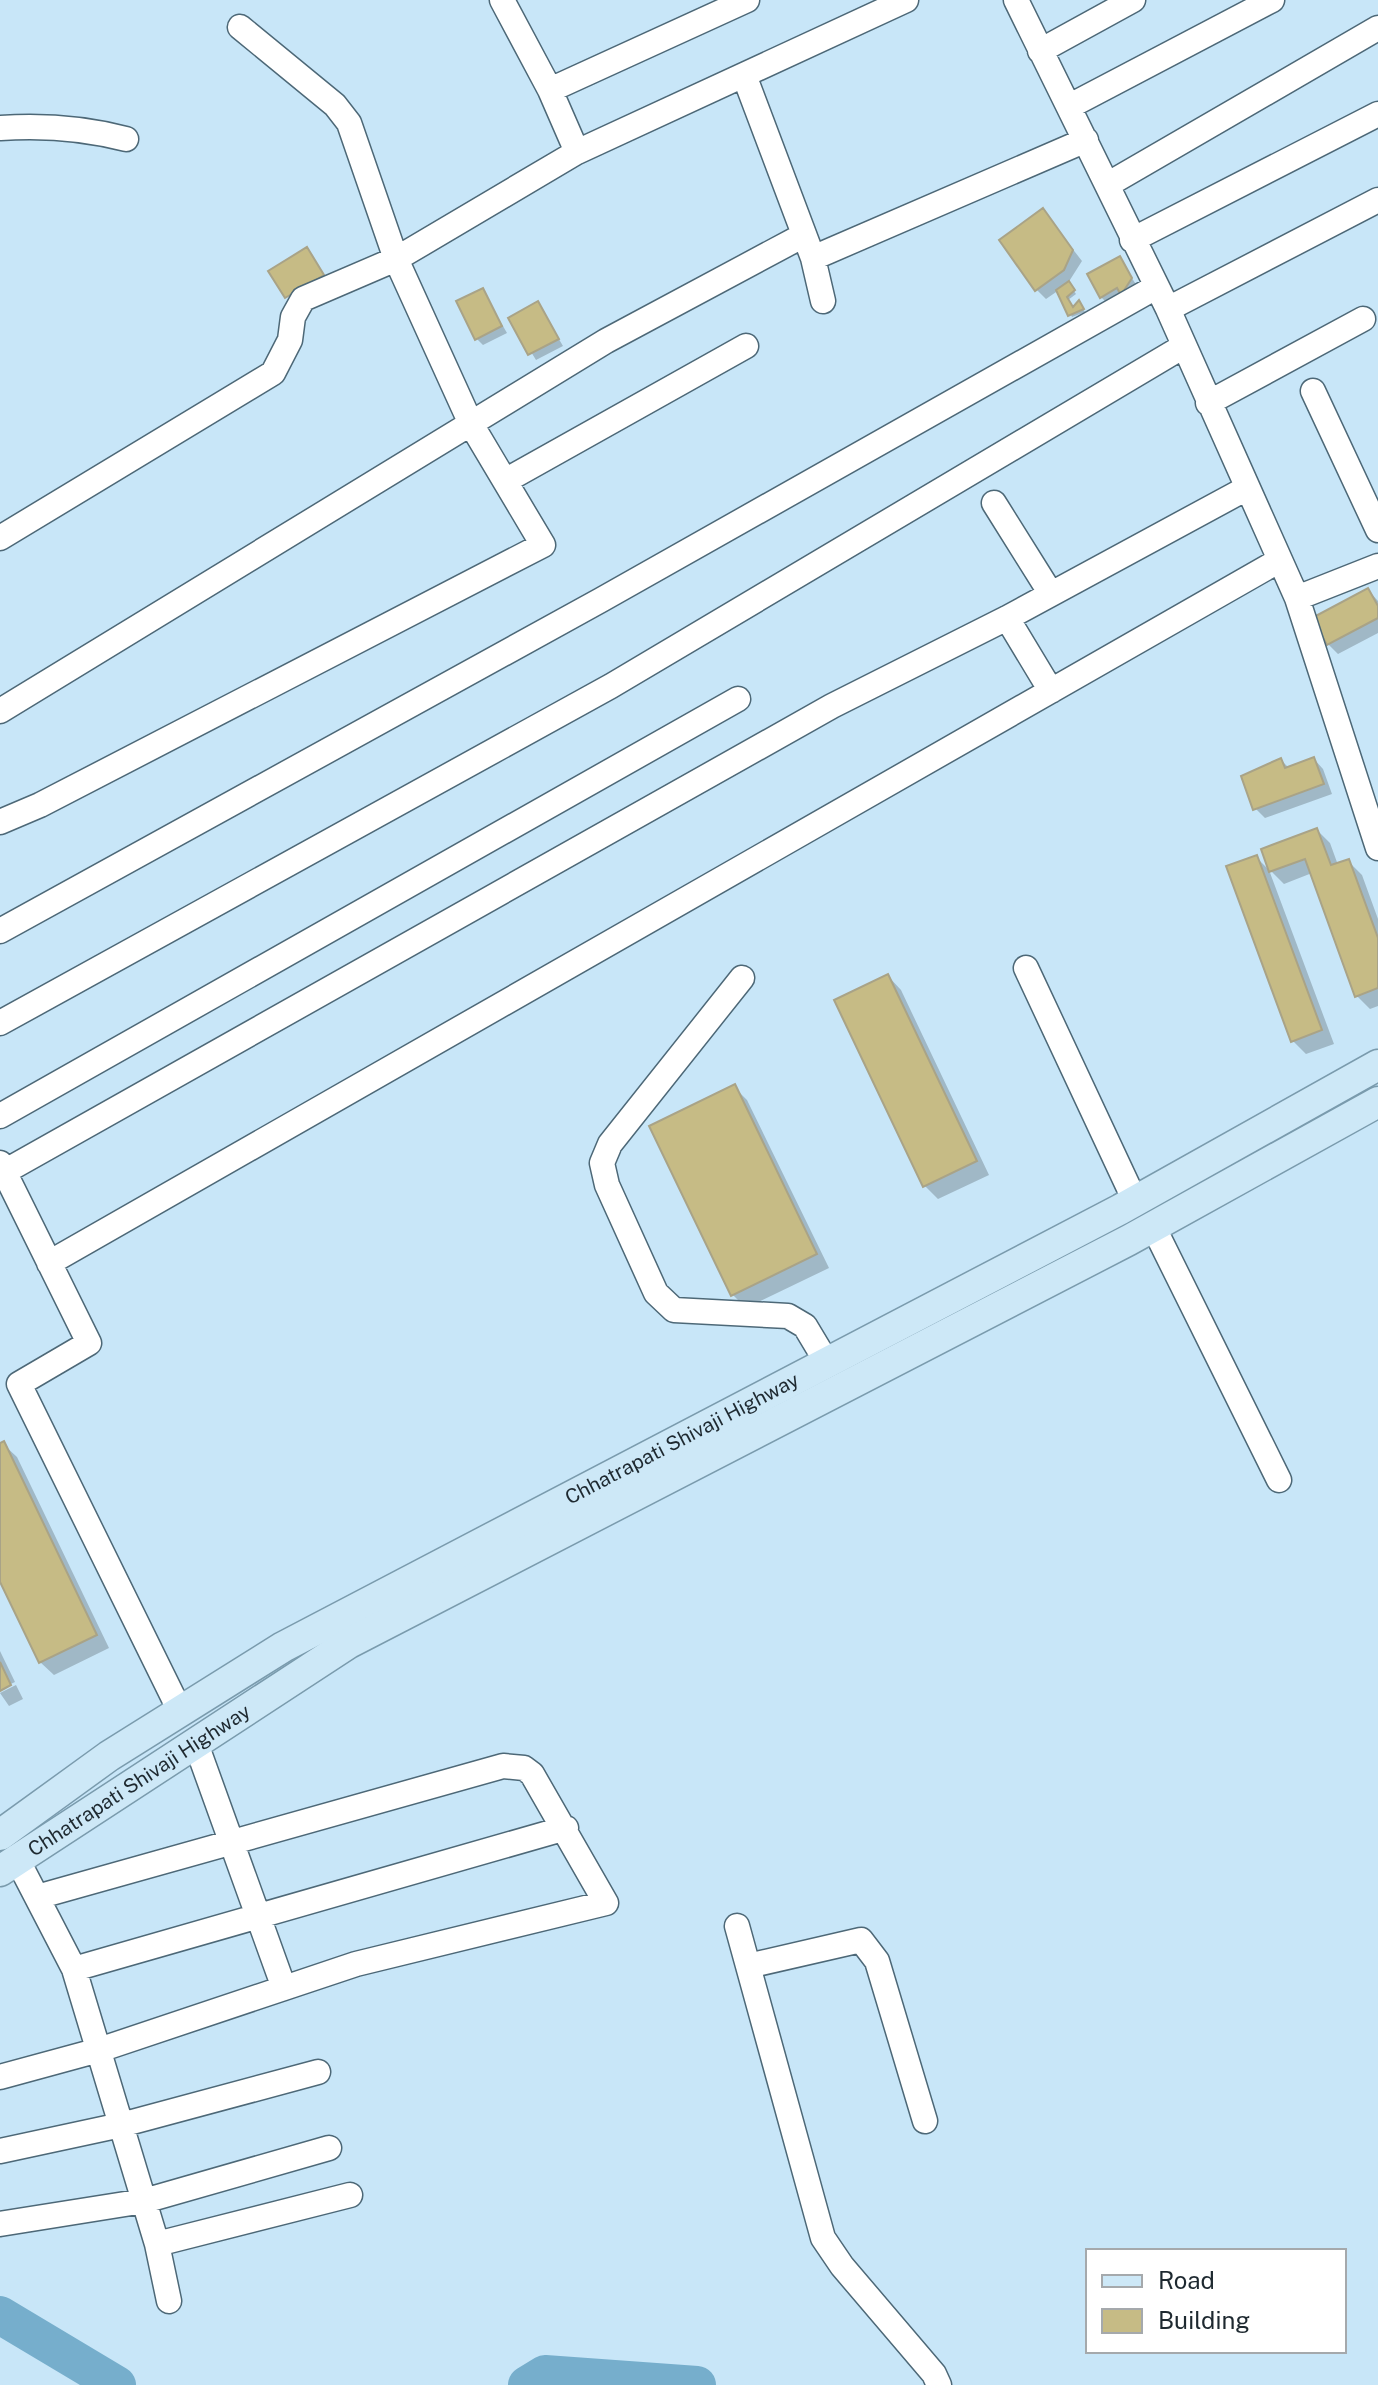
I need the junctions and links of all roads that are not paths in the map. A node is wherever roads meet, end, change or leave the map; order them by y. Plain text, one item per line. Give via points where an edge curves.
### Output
1 (502, 0) edge
2 (906, 0) edge
3 (1016, 0) edge
4 (1133, 0) edge
5 (1272, 0) edge
6 (740, 1) edge
7 (240, 27) dead end
8 (1378, 28) edge
9 (1040, 51) junction
10 (744, 75) junction
11 (550, 90) junction
12 (1070, 106) junction
13 (1378, 114) edge
14 (0, 128) edge
15 (126, 139) dead end
16 (1086, 140) junction
17 (577, 152) junction
18 (1107, 185) junction
19 (1378, 200) edge
20 (1132, 240) junction
21 (809, 246) junction
22 (396, 259) junction
23 (1156, 287) junction
24 (823, 301) dead end
25 (1168, 309) junction
26 (1363, 319) dead end
27 (746, 346) dead end
28 (1184, 346) junction
29 (1313, 391) dead end
30 (1208, 403) junction
31 (471, 424) junction
32 (505, 481) junction
33 (1247, 488) junction
34 (994, 503) dead end
35 (1378, 530) edge
36 (0, 538) edge
37 (1280, 560) junction
38 (1378, 566) edge
39 (1051, 594) junction
40 (1297, 598) junction
41 (1007, 618) junction
42 (1051, 691) junction
43 (738, 699) dead end
44 (0, 711) edge
45 (0, 822) edge
46 (1378, 848) edge
47 (0, 931) edge
48 (1026, 968) dead end
49 (742, 978) dead end
50 (0, 1023) edge
51 (1378, 1065) edge
52 (1378, 1102) edge
53 (0, 1116) edge
54 (2, 1168) edge
55 (1135, 1201) junction
56 (1153, 1226) junction
57 (49, 1263) junction
58 (826, 1361) junction
59 (1279, 1480) dead end
60 (180, 1711) junction
61 (195, 1741) junction
62 (566, 1828) junction
63 (231, 1841) junction
64 (6, 1855) edge
65 (37, 1897) junction
66 (259, 1916) junction
67 (737, 1926) dead end
68 (748, 1966) junction
69 (74, 1969) junction
70 (284, 1988) junction
71 (99, 2050) junction
72 (318, 2072) dead end
73 (0, 2077) edge
74 (925, 2121) dead end
75 (121, 2125) junction
76 (329, 2148) dead end
77 (0, 2151) edge
78 (350, 2195) dead end
79 (144, 2201) junction
80 (0, 2224) edge
81 (157, 2244) junction
82 (169, 2301) dead end
83 (939, 2385) edge

1 - 11 street
2 - 10 street
3 - 9 street
4 - 9 street
5 - 12 street
6 - 11 street
7 - 22 street via 335,105 349,123
8 - 18 street
9 - 12 street
10 - 17 street
10 - 21 street
11 - 17 street
12 - 16 street
13 - 20 street
14 - 15 street via 36,126
16 - 18 street
16 - 21 street
17 - 22 street
18 - 20 street
19 - 25 street
20 - 23 street
21 - 24 street
21 - 31 street via 606,341
22 - 31 street
22 - 36 street via 303,299 273,373
23 - 25 street
23 - 47 street
25 - 28 street
26 - 30 street
27 - 32 street
28 - 30 street
28 - 50 street via 611,686
29 - 35 street
30 - 33 street
31 - 32 street
31 - 44 street
32 - 45 street via 543,545
33 - 37 street
33 - 39 street
34 - 39 street
37 - 40 street
37 - 42 street
38 - 40 street
39 - 41 street
40 - 46 street
41 - 42 street
41 - 54 street via 819,714
42 - 57 street
43 - 53 street
48 - 55 street
49 - 58 street via 610,1144 602,1163 656,1293 674,1310 788,1316 805,1326
51 - 55 main road, Chhatrapati Shivaji Highway
52 - 56 main road, Chhatrapati Shivaji Highway
54 - 57 street
55 - 58 main road, Chhatrapati Shivaji Highway
56 - 59 street
56 - 61 main road, Chhatrapati Shivaji Highway via 349,1643
57 - 60 street via 89,1343 19,1384
58 - 60 main road, Chhatrapati Shivaji Highway via 283,1647
60 - 64 main road, Chhatrapati Shivaji Highway via 109,1756
61 - 63 street
61 - 64 main road, Chhatrapati Shivaji Highway
62 - 63 street via 532,1774 503,1766
62 - 66 street
62 - 70 street via 606,1903 356,1964
63 - 65 street
63 - 66 street
64 - 65 street
65 - 69 street
66 - 69 street
66 - 70 street
67 - 68 street
68 - 74 street via 861,1940 877,1961
68 - 83 street via 823,2238
69 - 71 street
70 - 71 street
71 - 73 street
71 - 75 street
72 - 75 street
75 - 77 street
75 - 79 street
76 - 79 street
78 - 81 street
79 - 80 street
79 - 81 street
81 - 82 street

